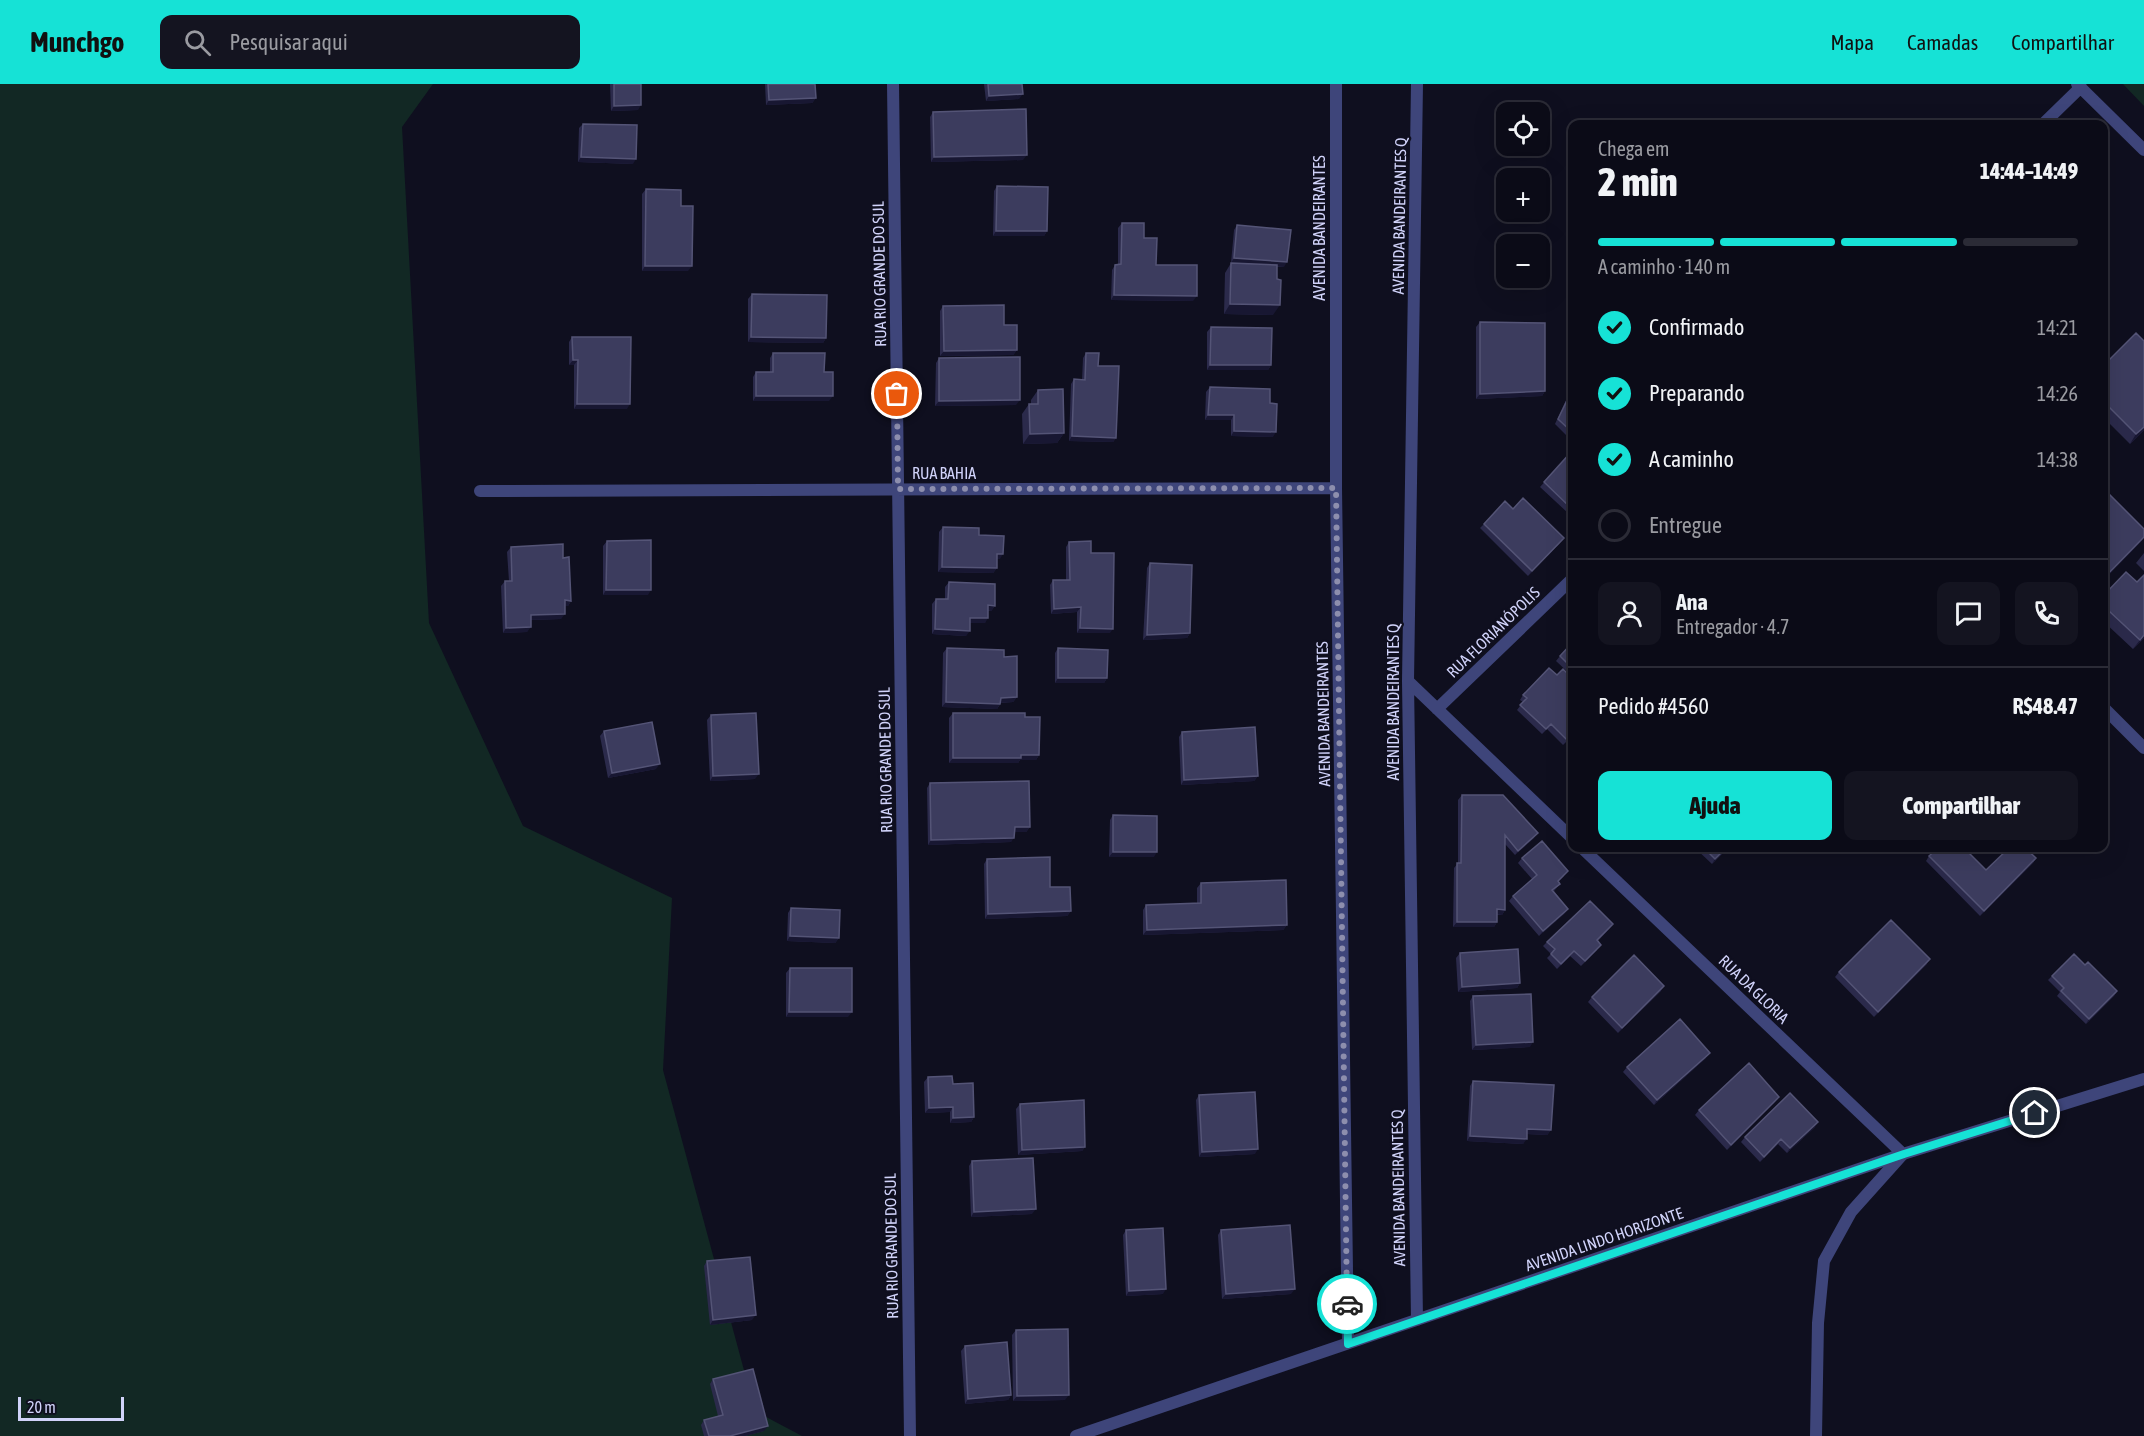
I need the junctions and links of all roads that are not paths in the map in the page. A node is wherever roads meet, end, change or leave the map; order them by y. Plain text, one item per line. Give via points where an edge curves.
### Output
1 (892, 84) edge
2 (1335, 84) edge
3 (1417, 84) edge
4 (2081, 85) edge
5 (2047, 120) edge
6 (2144, 150) edge
7 (1336, 488) junction
8 (898, 489) junction
9 (480, 491) dead end
10 (1568, 583) edge
11 (1408, 681) junction
12 (1437, 709) junction
13 (2108, 712) edge
14 (2144, 748) edge
15 (1568, 834) edge
16 (1586, 852) edge
17 (2144, 1079) edge
18 (1904, 1154) junction
19 (1417, 1320) junction
20 (1348, 1344) junction
21 (910, 1436) edge
22 (1076, 1436) edge
23 (1816, 1436) edge

1 - 8 street, RUA RIO GRANDE DO SUL
2 - 7 street, AVENIDA BANDEIRANTES
3 - 11 street, AVENIDA BANDEIRANTES Q
4 - 5 street
4 - 6 street
7 - 8 street, RUA BAHIA
7 - 20 street, AVENIDA BANDEIRANTES
8 - 9 street, RUA BAHIA
8 - 21 street, RUA RIO GRANDE DO SUL
10 - 12 street, RUA FLORIANÓPOLIS
11 - 12 street
11 - 19 street, AVENIDA BANDEIRANTES Q
12 - 15 street
13 - 14 street
16 - 18 street, RUA DA GLORIA
17 - 18 street, AVENIDA LINDO HORIZONTE
18 - 19 street, AVENIDA LINDO HORIZONTE
18 - 23 street via 1851,1212 1824,1261 1818,1323
19 - 20 street, AVENIDA LINDO HORIZONTE
20 - 22 street, AVENIDA LINDO HORIZONTE

